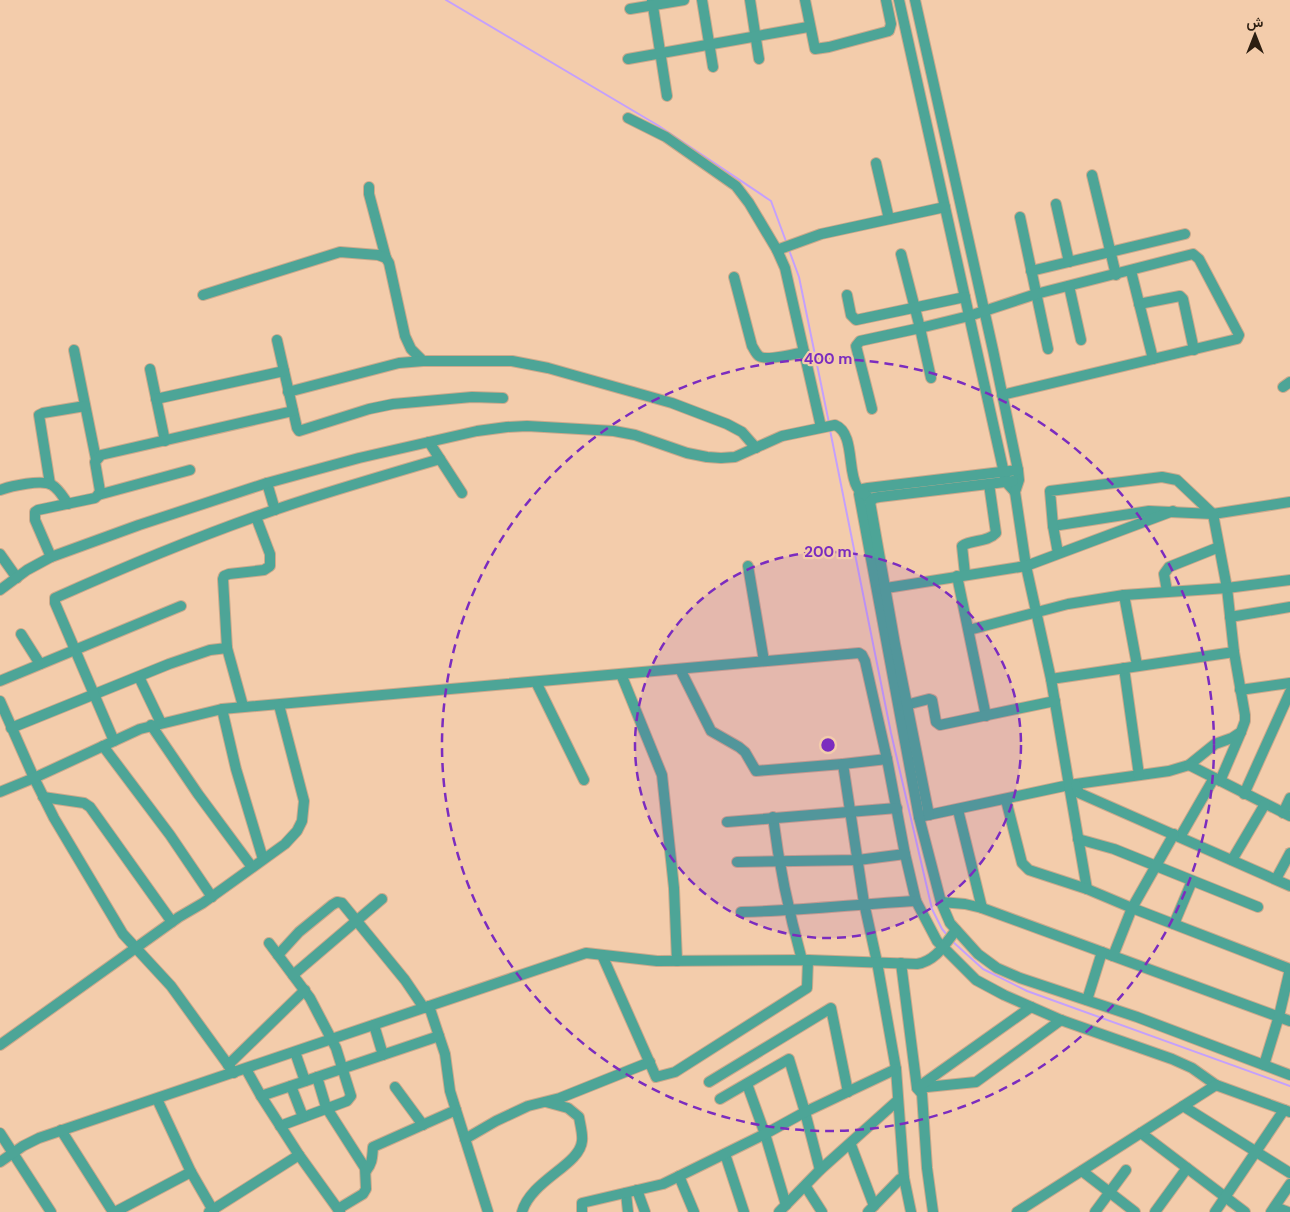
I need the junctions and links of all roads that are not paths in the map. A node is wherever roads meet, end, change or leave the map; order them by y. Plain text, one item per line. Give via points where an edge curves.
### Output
1 (684, 0) edge
2 (702, 0) edge
3 (750, 0) edge
4 (805, 0) edge
5 (886, 0) edge
6 (899, 0) edge
7 (915, 0) edge
8 (652, 2) edge
9 (630, 9) dead end
10 (808, 27) dead end
11 (756, 37) junction
12 (709, 45) junction
13 (661, 54) junction
14 (759, 59) dead end
15 (628, 60) dead end
16 (713, 68) dead end
17 (667, 96) dead end
18 (628, 118) dead end
19 (946, 139) junction
20 (931, 142) junction
21 (876, 163) dead end
22 (1092, 175) dead end
23 (369, 187) dead end
24 (1056, 204) dead end
25 (945, 207) junction
26 (1020, 217) dead end
27 (889, 219) junction
28 (1185, 234) dead end
29 (780, 248) junction
30 (1110, 253) junction
31 (902, 254) dead end
32 (386, 258) junction
33 (1069, 262) junction
34 (1030, 271) junction
35 (1131, 271) junction
36 (1116, 275) junction
37 (734, 277) dead end
38 (1069, 286) junction
39 (847, 294) dead end
40 (1036, 294) junction
41 (203, 295) dead end
42 (965, 297) junction
43 (1139, 304) junction
44 (914, 308) junction
45 (984, 311) junction
46 (969, 316) junction
47 (920, 328) junction
48 (277, 340) dead end
49 (1082, 340) dead end
50 (1048, 349) dead end
51 (74, 350) dead end
52 (1194, 350) junction
53 (804, 352) junction
54 (1153, 359) junction
55 (423, 361) junction
56 (150, 369) dead end
57 (284, 370) junction
58 (931, 378) dead end
59 (288, 392) junction
60 (1002, 395) junction
61 (503, 398) dead end
62 (156, 399) junction
63 (85, 406) junction
64 (872, 409) dead end
65 (292, 411) junction
66 (826, 426) junction
67 (165, 441) junction
68 (430, 442) junction
69 (756, 448) junction
70 (96, 459) junction
71 (440, 459) junction
72 (190, 470) dead end
73 (1018, 475) junction
74 (1005, 477) junction
75 (267, 483) junction
76 (50, 484) junction
77 (989, 484) junction
78 (0, 490) edge
79 (860, 491) junction
80 (1015, 492) junction
81 (462, 493) dead end
82 (98, 495) junction
83 (872, 500) junction
84 (1290, 502) edge
85 (68, 504) junction
86 (275, 510) junction
87 (1173, 511) junction
88 (1213, 514) junction
89 (256, 517) junction
90 (1053, 526) junction
91 (1219, 547) junction
92 (1058, 553) junction
93 (0, 554) edge
94 (51, 557) junction
95 (748, 566) dead end
96 (1026, 566) junction
97 (961, 575) junction
98 (17, 578) junction
99 (1290, 580) edge
100 (1227, 588) junction
101 (880, 589) junction
102 (0, 590) edge
103 (1167, 591) junction
104 (1124, 595) junction
105 (181, 606) dead end
106 (1290, 607) edge
107 (1037, 612) junction
108 (1230, 617) junction
109 (968, 630) junction
110 (21, 634) dead end
111 (227, 648) junction
112 (75, 649) junction
113 (1234, 652) junction
114 (764, 661) junction
115 (40, 664) junction
116 (1137, 666) junction
117 (1124, 668) junction
118 (680, 669) junction
119 (621, 674) junction
120 (139, 677) junction
121 (1051, 679) junction
122 (0, 681) edge
123 (536, 682) junction
124 (1290, 683) edge
125 (1240, 690) junction
126 (1290, 692) edge
127 (95, 695) junction
128 (1055, 701) junction
129 (1, 704) edge
130 (279, 705) junction
131 (903, 705) junction
132 (243, 706) junction
133 (222, 709) junction
134 (986, 716) junction
135 (156, 724) junction
136 (12, 728) junction
137 (1241, 732) junction
138 (114, 741) junction
139 (103, 746) junction
140 (887, 759) junction
141 (843, 764) junction
142 (1189, 765) junction
143 (1139, 775) junction
144 (34, 778) junction
145 (1217, 779) junction
146 (584, 780) dead end
147 (1072, 785) junction
148 (0, 792) edge
149 (1244, 794) junction
150 (43, 797) junction
151 (1290, 798) edge
152 (1006, 800) junction
153 (1264, 804) junction
154 (897, 808) junction
155 (958, 810) junction
156 (849, 812) junction
157 (1287, 815) edge
158 (924, 816) junction
159 (773, 817) junction
160 (727, 822) dead end
161 (1177, 836) junction
162 (1078, 839) junction
163 (905, 854) junction
164 (1290, 854) edge
165 (263, 859) junction
166 (858, 860) junction
167 (1232, 860) junction
168 (779, 861) junction
169 (737, 862) dead end
170 (1155, 866) junction
171 (252, 867) junction
172 (1276, 879) junction
173 (1192, 881) junction
174 (1290, 886) edge
175 (1087, 889) junction
176 (212, 897) junction
177 (382, 899) dead end
178 (916, 901) junction
179 (941, 902) junction
180 (864, 904) junction
181 (1258, 907) dead end
182 (982, 908) junction
183 (1132, 908) junction
184 (788, 911) junction
185 (741, 912) dead end
186 (356, 920) junction
187 (172, 922) junction
188 (1174, 924) junction
189 (956, 930) junction
190 (269, 943) dead end
191 (943, 947) junction
192 (135, 948) junction
193 (1102, 952) junction
194 (278, 955) junction
195 (602, 955) junction
196 (1112, 956) junction
197 (805, 960) junction
198 (677, 961) junction
199 (878, 962) junction
200 (902, 963) junction
201 (1290, 969) edge
202 (294, 975) junction
203 (305, 990) junction
204 (1087, 1000) junction
205 (427, 1007) junction
206 (1031, 1007) junction
207 (1279, 1016) junction
208 (1061, 1020) junction
209 (1290, 1020) edge
210 (374, 1025) junction
211 (439, 1036) junction
212 (331, 1040) junction
213 (0, 1045) edge
214 (294, 1052) junction
215 (383, 1055) junction
216 (650, 1062) junction
217 (1264, 1065) junction
218 (342, 1068) junction
219 (231, 1069) junction
220 (246, 1069) junction
221 (896, 1069) junction
222 (1290, 1075) edge
223 (317, 1077) junction
224 (305, 1081) junction
225 (710, 1082) dead end
226 (747, 1084) junction
227 (1216, 1085) junction
228 (291, 1086) junction
229 (395, 1087) dead end
230 (917, 1088) junction
231 (848, 1092) junction
232 (261, 1096) junction
233 (157, 1099) junction
234 (720, 1099) dead end
235 (897, 1101) junction
236 (545, 1102) junction
237 (1183, 1106) junction
238 (326, 1108) junction
239 (456, 1110) junction
240 (805, 1112) junction
241 (1287, 1112) edge
242 (303, 1117) junction
243 (280, 1126) junction
244 (423, 1126) junction
245 (61, 1130) junction
246 (0, 1133) edge
247 (1141, 1133) junction
248 (765, 1134) junction
249 (465, 1140) junction
250 (850, 1144) junction
251 (13, 1152) junction
252 (1256, 1152) junction
253 (724, 1154) junction
254 (299, 1156) junction
255 (0, 1162) edge
256 (1187, 1168) junction
257 (820, 1170) junction
258 (1126, 1170) dead end
259 (366, 1171) junction
260 (1082, 1171) junction
261 (191, 1172) junction
262 (1290, 1173) edge
263 (679, 1176) junction
264 (904, 1178) junction
265 (1290, 1184) edge
266 (806, 1187) junction
267 (637, 1190) junction
268 (1109, 1192) junction
269 (626, 1193) junction
270 (1225, 1197) junction
271 (782, 1208) edge
272 (871, 1209) edge
273 (1273, 1209) edge
274 (339, 1210) edge
275 (212, 1211) edge
276 (51, 1212) edge
277 (114, 1212) edge
278 (488, 1212) edge
279 (522, 1212) edge
280 (582, 1212) edge
281 (628, 1212) edge
282 (645, 1212) edge
283 (694, 1212) edge
284 (744, 1212) edge
285 (822, 1212) edge
286 (911, 1212) edge
287 (933, 1212) edge
288 (1018, 1212) edge
289 (1095, 1212) edge
290 (1135, 1212) edge
291 (1155, 1212) edge
292 (1215, 1212) edge
293 (1245, 1212) edge
294 (1288, 1212) edge

1 - 8 street
2 - 12 street
3 - 11 street
4 - 5 street via 815,49 889,31 891,24
6 - 20 street
7 - 19 street
8 - 9 street
8 - 13 street
10 - 11 street
11 - 12 street
11 - 14 street
12 - 13 street
12 - 16 street
13 - 15 street
13 - 17 street
18 - 29 street via 666,137 736,186
19 - 20 street
19 - 45 street
20 - 25 street
21 - 27 street
22 - 30 street
23 - 32 street
24 - 33 street
25 - 27 street
25 - 42 street
26 - 34 street
27 - 29 street via 821,234
28 - 30 street
29 - 53 street
30 - 33 street
30 - 36 street
31 - 44 street
32 - 41 street via 340,252
32 - 55 street via 405,336 411,349
33 - 34 street
34 - 40 street
35 - 36 street
35 - 43 street
35 - 52 street via 1196,255 1239,337
36 - 38 street
37 - 53 street via 752,346 758,356
38 - 40 street
38 - 49 street
39 - 44 street via 851,315 856,320
40 - 45 street
40 - 50 street
42 - 44 street
42 - 46 street
43 - 52 street via 1180,296
43 - 54 street
44 - 47 street
45 - 46 street
45 - 60 street
46 - 47 street
46 - 74 street
47 - 58 street
47 - 64 street via 860,341 856,346
48 - 57 street
51 - 63 street
52 - 54 street
53 - 66 street
54 - 60 street
55 - 59 street via 399,363
55 - 69 street via 512,361 548,368 672,403 727,424 742,432
56 - 62 street
57 - 59 street
57 - 62 street
59 - 65 street
60 - 73 street
61 - 65 street via 472,397 393,404 302,431 296,428
62 - 67 street
63 - 70 street
63 - 76 street via 39,415
65 - 67 street
66 - 69 street via 782,436
66 - 79 street via 839,427 846,440 855,483
67 - 70 street via 101,455
68 - 69 street via 477,431 527,426 624,433 707,457 735,456
68 - 71 street
68 - 75 street
70 - 82 street
71 - 81 street
71 - 86 street
72 - 82 street
73 - 74 street
73 - 80 street
74 - 77 street
74 - 79 street
74 - 80 street
75 - 86 street
75 - 94 street
76 - 78 street
76 - 85 street via 57,488
77 - 83 street
77 - 97 street via 996,534 962,546
79 - 83 street
79 - 101 street
80 - 96 street
82 - 85 street
83 - 101 street via 870,506
84 - 88 street
85 - 94 street via 35,512 35,520
86 - 89 street
87 - 88 street
87 - 90 street via 1132,513
87 - 92 street
88 - 90 street via 1177,480 1162,477 1050,491
88 - 91 street
89 - 111 street via 270,554 270,566 264,570 224,576
89 - 112 street via 126,566 55,598
90 - 92 street
91 - 100 street
91 - 103 street via 1169,566 1164,574
92 - 96 street
93 - 98 street
94 - 98 street
95 - 114 street
96 - 97 street
96 - 107 street
97 - 101 street
97 - 109 street
98 - 102 street
99 - 100 street
100 - 103 street
100 - 108 street
101 - 131 street
103 - 104 street
104 - 107 street
104 - 116 street
105 - 112 street
106 - 108 street
107 - 109 street
107 - 121 street
108 - 113 street
109 - 134 street
110 - 115 street
111 - 120 street via 210,650
111 - 132 street
112 - 115 street
112 - 127 street
113 - 116 street
113 - 125 street
114 - 118 street
114 - 140 street via 850,653 862,655
115 - 122 street
116 - 117 street
117 - 121 street
117 - 143 street
118 - 119 street
118 - 141 street via 711,731 739,747 756,771
119 - 123 street
119 - 198 street via 662,774 674,888
120 - 127 street
120 - 135 street
121 - 128 street
123 - 130 street
123 - 146 street
124 - 125 street
125 - 137 street via 1245,721
126 - 149 street
127 - 136 street
127 - 138 street
128 - 134 street
128 - 147 street
129 - 136 street
130 - 132 street
130 - 165 street via 302,790 304,811 297,831
131 - 134 street via 932,700 936,722 940,725
131 - 158 street
132 - 133 street
133 - 135 street
133 - 165 street
135 - 138 street
135 - 171 street via 198,794
136 - 144 street
137 - 142 street via 1216,744
137 - 145 street
138 - 139 street
139 - 144 street
139 - 176 street
140 - 141 street
140 - 154 street
141 - 156 street
142 - 143 street
142 - 145 street
143 - 147 street
144 - 148 street
144 - 150 street
145 - 149 street
145 - 161 street
147 - 152 street
147 - 161 street via 1079,793
147 - 162 street
149 - 153 street
150 - 187 street via 90,806
150 - 192 street via 123,934
151 - 157 street
152 - 155 street
152 - 175 street via 1024,867
153 - 157 street
153 - 167 street
154 - 156 street
154 - 163 street
155 - 158 street
155 - 182 street
156 - 159 street
156 - 166 street
158 - 179 street
159 - 160 street
159 - 168 street
161 - 167 street
161 - 170 street
162 - 170 street
162 - 175 street
163 - 166 street
163 - 178 street
164 - 172 street
165 - 171 street
166 - 168 street
166 - 180 street
167 - 172 street
168 - 169 street
168 - 184 street
170 - 173 street
170 - 183 street
171 - 176 street
172 - 174 street
173 - 181 street
173 - 188 street
175 - 183 street
176 - 187 street
177 - 186 street
178 - 180 street
178 - 191 street via 933,935
179 - 182 street
179 - 189 street
180 - 184 street
180 - 199 street
182 - 193 street
183 - 188 street
183 - 196 street
184 - 185 street
184 - 197 street
186 - 194 street via 342,903 337,902 299,932
186 - 202 street
186 - 205 street
187 - 192 street
188 - 201 street
189 - 191 street
189 - 204 street via 978,954 998,968
190 - 194 street
191 - 200 street via 934,958 924,963
191 - 206 street via 976,980
192 - 213 street
192 - 219 street via 170,986
193 - 196 street
193 - 204 street
194 - 202 street
195 - 198 street
195 - 205 street via 586,953
195 - 216 street
196 - 207 street
197 - 198 street
197 - 199 street
197 - 216 street via 807,988 675,1072 656,1076
199 - 200 street
199 - 221 street
200 - 230 street
201 - 207 street
202 - 203 street
203 - 212 street
203 - 219 street
204 - 217 street
205 - 210 street
205 - 211 street
206 - 208 street
206 - 230 street
207 - 209 street
207 - 217 street
208 - 227 street via 1172,1059
208 - 230 street via 976,1082
210 - 212 street
210 - 215 street
211 - 215 street
211 - 239 street
212 - 214 street
212 - 218 street
214 - 220 street
214 - 224 street
215 - 218 street
216 - 236 street
217 - 222 street
218 - 223 street
218 - 238 street via 350,1091 349,1099
219 - 220 street
219 - 233 street
220 - 232 street
221 - 231 street
221 - 235 street
223 - 224 street
223 - 238 street
224 - 228 street
225 - 231 street via 831,1008
226 - 234 street
226 - 240 street via 789,1059
226 - 248 street
227 - 237 street
227 - 241 street
228 - 232 street
228 - 242 street
229 - 244 street
230 - 287 street via 922,1094
231 - 240 street
232 - 243 street
233 - 245 street
233 - 261 street
235 - 250 street
235 - 264 street
236 - 249 street via 520,1110
236 - 279 street via 568,1108 579,1117 582,1141 576,1156 537,1187 525,1202
237 - 247 street
237 - 252 street
238 - 242 street
238 - 259 street
239 - 244 street
239 - 249 street
240 - 248 street
240 - 257 street
241 - 252 street
242 - 243 street
243 - 254 street
244 - 259 street via 373,1147 373,1159
245 - 251 street
245 - 277 street
246 - 251 street
247 - 256 street
247 - 260 street
248 - 253 street
248 - 271 street
249 - 278 street
250 - 257 street
250 - 272 street
251 - 255 street
251 - 276 street
252 - 262 street
252 - 270 street
253 - 263 street
253 - 284 street
254 - 274 street
254 - 275 street
256 - 270 street
256 - 291 street
257 - 266 street
258 - 268 street
259 - 274 street via 364,1194
260 - 268 street
260 - 288 street
261 - 275 street
261 - 277 street
263 - 267 street via 663,1184
263 - 283 street
264 - 272 street
264 - 286 street
265 - 273 street
266 - 271 street
266 - 285 street
267 - 269 street
267 - 282 street
268 - 289 street
268 - 290 street
269 - 280 street via 582,1203
269 - 281 street
270 - 292 street
270 - 293 street
273 - 294 street

